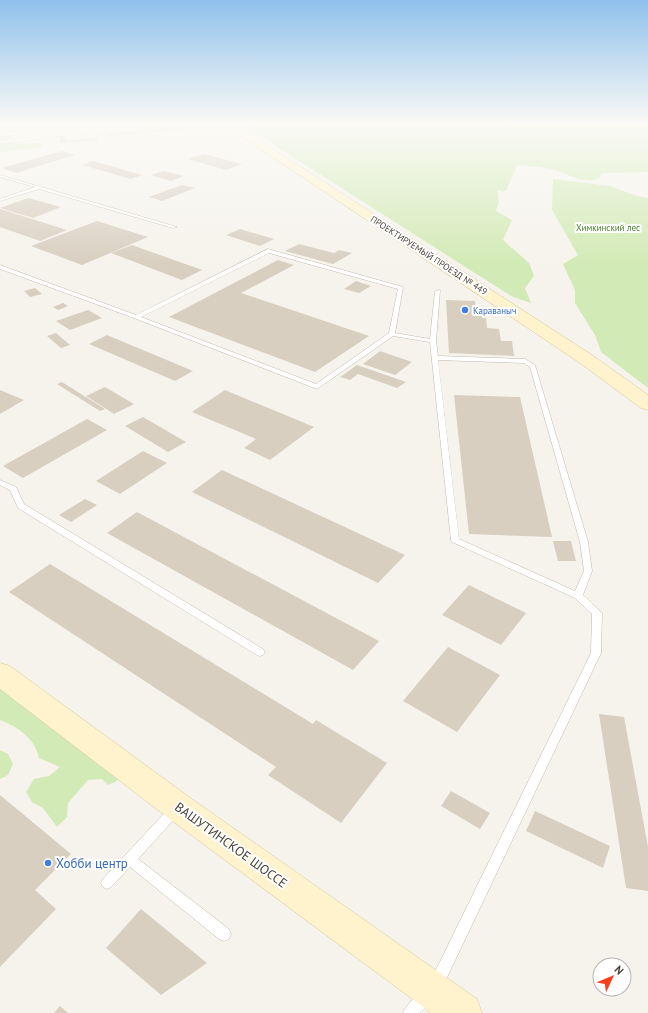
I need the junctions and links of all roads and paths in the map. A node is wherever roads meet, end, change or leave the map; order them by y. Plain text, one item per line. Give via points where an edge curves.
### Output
1 (299, 170) edge
2 (0, 176) edge
3 (40, 187) junction
4 (0, 200) edge
5 (175, 227) dead end
6 (0, 267) edge
7 (438, 291) dead end
8 (136, 317) junction
9 (392, 334) junction
10 (433, 341) junction
11 (435, 358) junction
12 (648, 404) edge
13 (0, 482) edge
14 (578, 596) junction
15 (260, 652) dead end
16 (0, 674) edge
17 (178, 806) junction
18 (130, 860) junction
19 (107, 883) dead end
20 (224, 934) dead end
21 (433, 991) junction
22 (410, 1013) edge
23 (463, 1013) edge

1 - 12 street, ПРОЕКТИРУЕМЫЙ ПРОЕЗД № 449 via 586,359
2 - 3 lane
3 - 4 lane
3 - 5 lane
6 - 8 lane
7 - 10 lane
8 - 9 lane via 317,387
8 - 9 lane via 268,251 401,288
9 - 10 lane
10 - 11 lane
11 - 14 lane via 455,540
11 - 14 lane via 525,361 533,366 584,542 588,571
13 - 15 lane via 13,489 21,506
14 - 21 lane via 597,612 596,653
16 - 17 street, ВАШУТИНСКОЕ ШОССЕ
17 - 18 lane
17 - 21 street, ВАШУТИНСКОЕ ШОССЕ
18 - 19 lane
18 - 20 lane
21 - 22 lane
21 - 23 street, ВАШУТИНСКОЕ ШОССЕ

